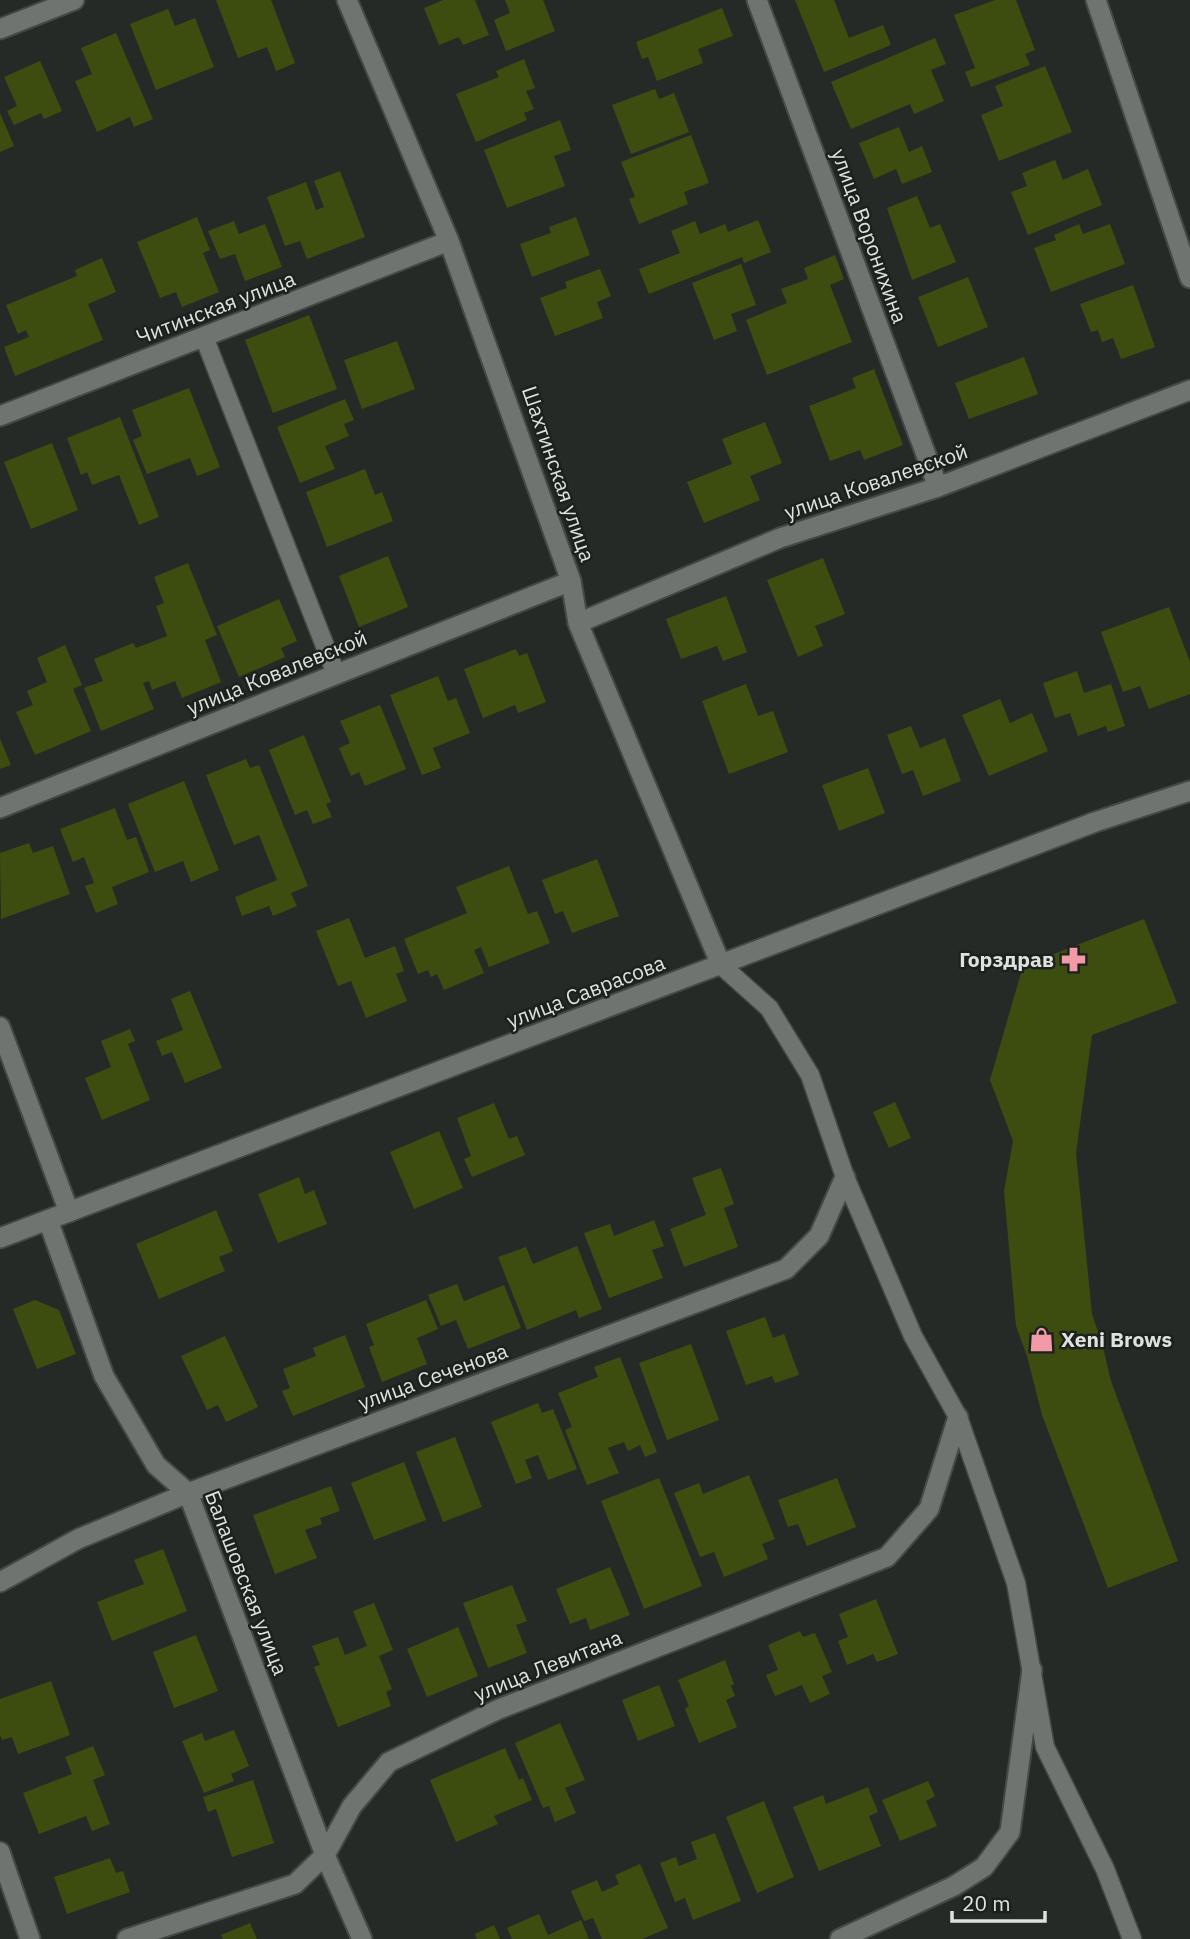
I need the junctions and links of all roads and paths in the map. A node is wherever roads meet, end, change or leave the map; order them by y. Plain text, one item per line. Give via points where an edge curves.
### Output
1 (348, 0) edge
2 (757, 0) edge
3 (1096, 0) edge
4 (66, 1) edge
5 (0, 29) edge
6 (449, 242) junction
7 (1190, 278) edge
8 (204, 337) junction
9 (1190, 390) edge
10 (0, 416) edge
11 (937, 487) junction
12 (571, 581) junction
13 (578, 623) junction
14 (336, 674) junction
15 (1190, 790) edge
16 (0, 807) edge
17 (721, 965) junction
18 (0, 1027) edge
19 (845, 1177) junction
20 (69, 1212) junction
21 (48, 1220) junction
22 (0, 1238) edge
23 (958, 1417) junction
24 (188, 1493) junction
25 (0, 1582) edge
26 (1032, 1670) junction
27 (0, 1852) edge
28 (325, 1854) junction
29 (30, 1939) edge
30 (127, 1939) edge
31 (362, 1939) edge
32 (840, 1939) edge
33 (1132, 1939) edge

1 - 6 street, Шахтинская улица
2 - 11 street, улица Воронихина
3 - 7 street
4 - 5 street
6 - 8 street, Читинская улица
6 - 12 street, Шахтинская улица
8 - 10 street, Читинская улица
8 - 14 lane
9 - 11 street, улица Ковалевской
11 - 13 street, улица Ковалевской via 780,538
12 - 13 street, Шахтинская улица
12 - 14 street, улица Ковалевской
13 - 17 street, Шахтинская улица
14 - 16 street, улица Ковалевской
15 - 17 street, улица Саврасова
17 - 19 lane via 769,1008 810,1075
17 - 20 street, улица Саврасова
18 - 20 street
19 - 23 lane via 913,1336
19 - 24 street, улица Сеченова via 819,1236 786,1269
20 - 21 street, улица Саврасова
21 - 22 street, улица Саврасова
21 - 24 street, Балашовская улица via 104,1376 156,1465
23 - 26 lane via 1016,1583
23 - 28 street, улица Левитана via 929,1509 887,1557 499,1709 388,1762 352,1806
24 - 25 street, улица Сеченова via 78,1539
24 - 28 street, Балашовская улица
26 - 32 street via 1010,1832 984,1867 954,1886
26 - 33 lane via 1045,1748 1105,1870
27 - 29 street
28 - 30 street, улица Левитана via 295,1884
28 - 31 street, Балашовская улица

